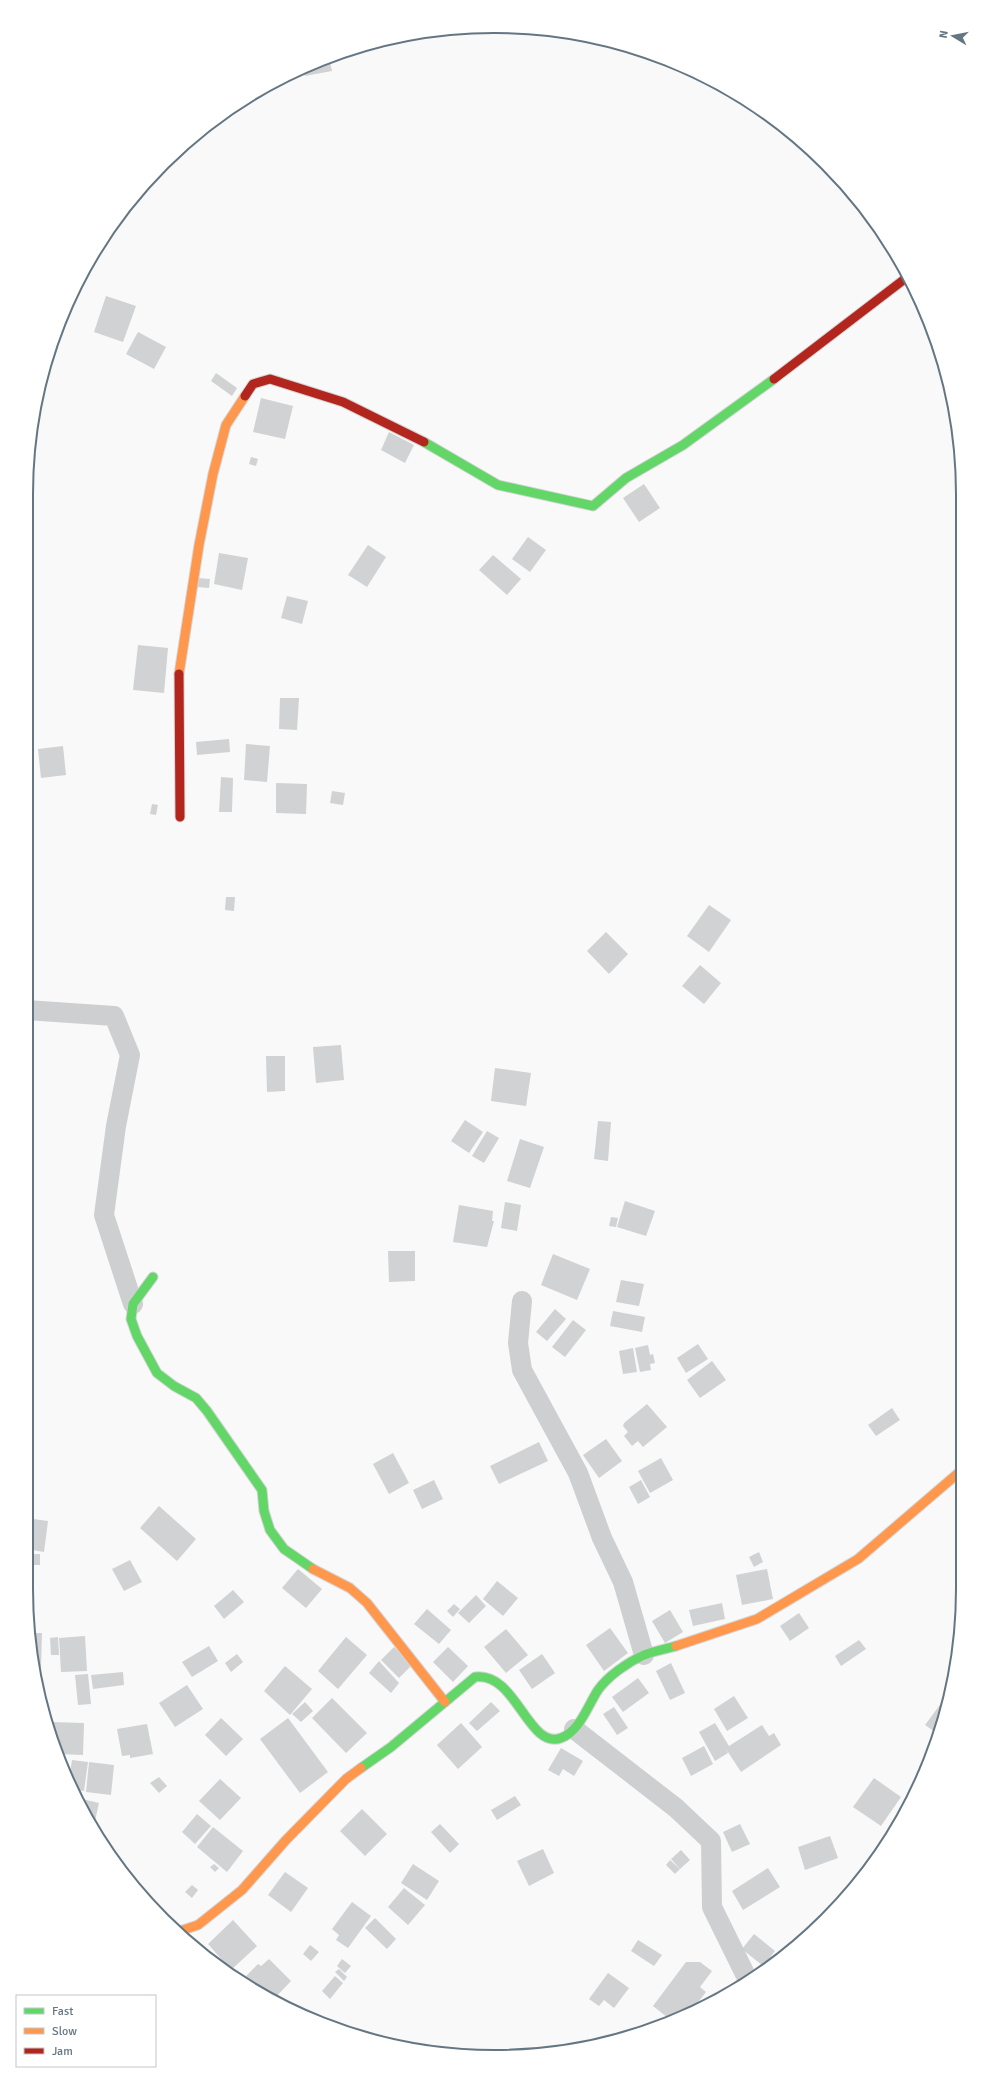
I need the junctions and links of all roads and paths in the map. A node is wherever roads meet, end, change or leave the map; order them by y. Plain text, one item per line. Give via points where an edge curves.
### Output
1 (903, 280) edge
2 (180, 817) dead end
3 (33, 1010) edge
4 (153, 1277) dead end
5 (522, 1301) dead end
6 (133, 1304) junction
7 (956, 1475) edge
8 (644, 1655) junction
9 (445, 1702) junction
10 (574, 1729) junction
11 (184, 1930) edge
12 (746, 1975) edge

1 - 2 street via 800,360 683,445 626,478 594,506 498,485 438,449 343,402 270,378 253,384 226,425 213,474 198,552 179,668
3 - 6 street via 114,1016 130,1055 116,1126 104,1215
4 - 6 street
5 - 8 street via 518,1343 522,1370 578,1473 602,1538 623,1582
6 - 9 street via 131,1319 157,1373 196,1398 207,1411 262,1490 264,1511 270,1530 284,1549 308,1567 350,1588 367,1603
7 - 8 street via 858,1559 757,1619
8 - 10 street via 620,1670 599,1689
9 - 10 street via 475,1678 482,1676 505,1688 536,1730 549,1738 561,1738
9 - 11 street via 391,1747 346,1779 286,1840 242,1890 198,1925
10 - 12 street via 676,1808 711,1841 712,1906

